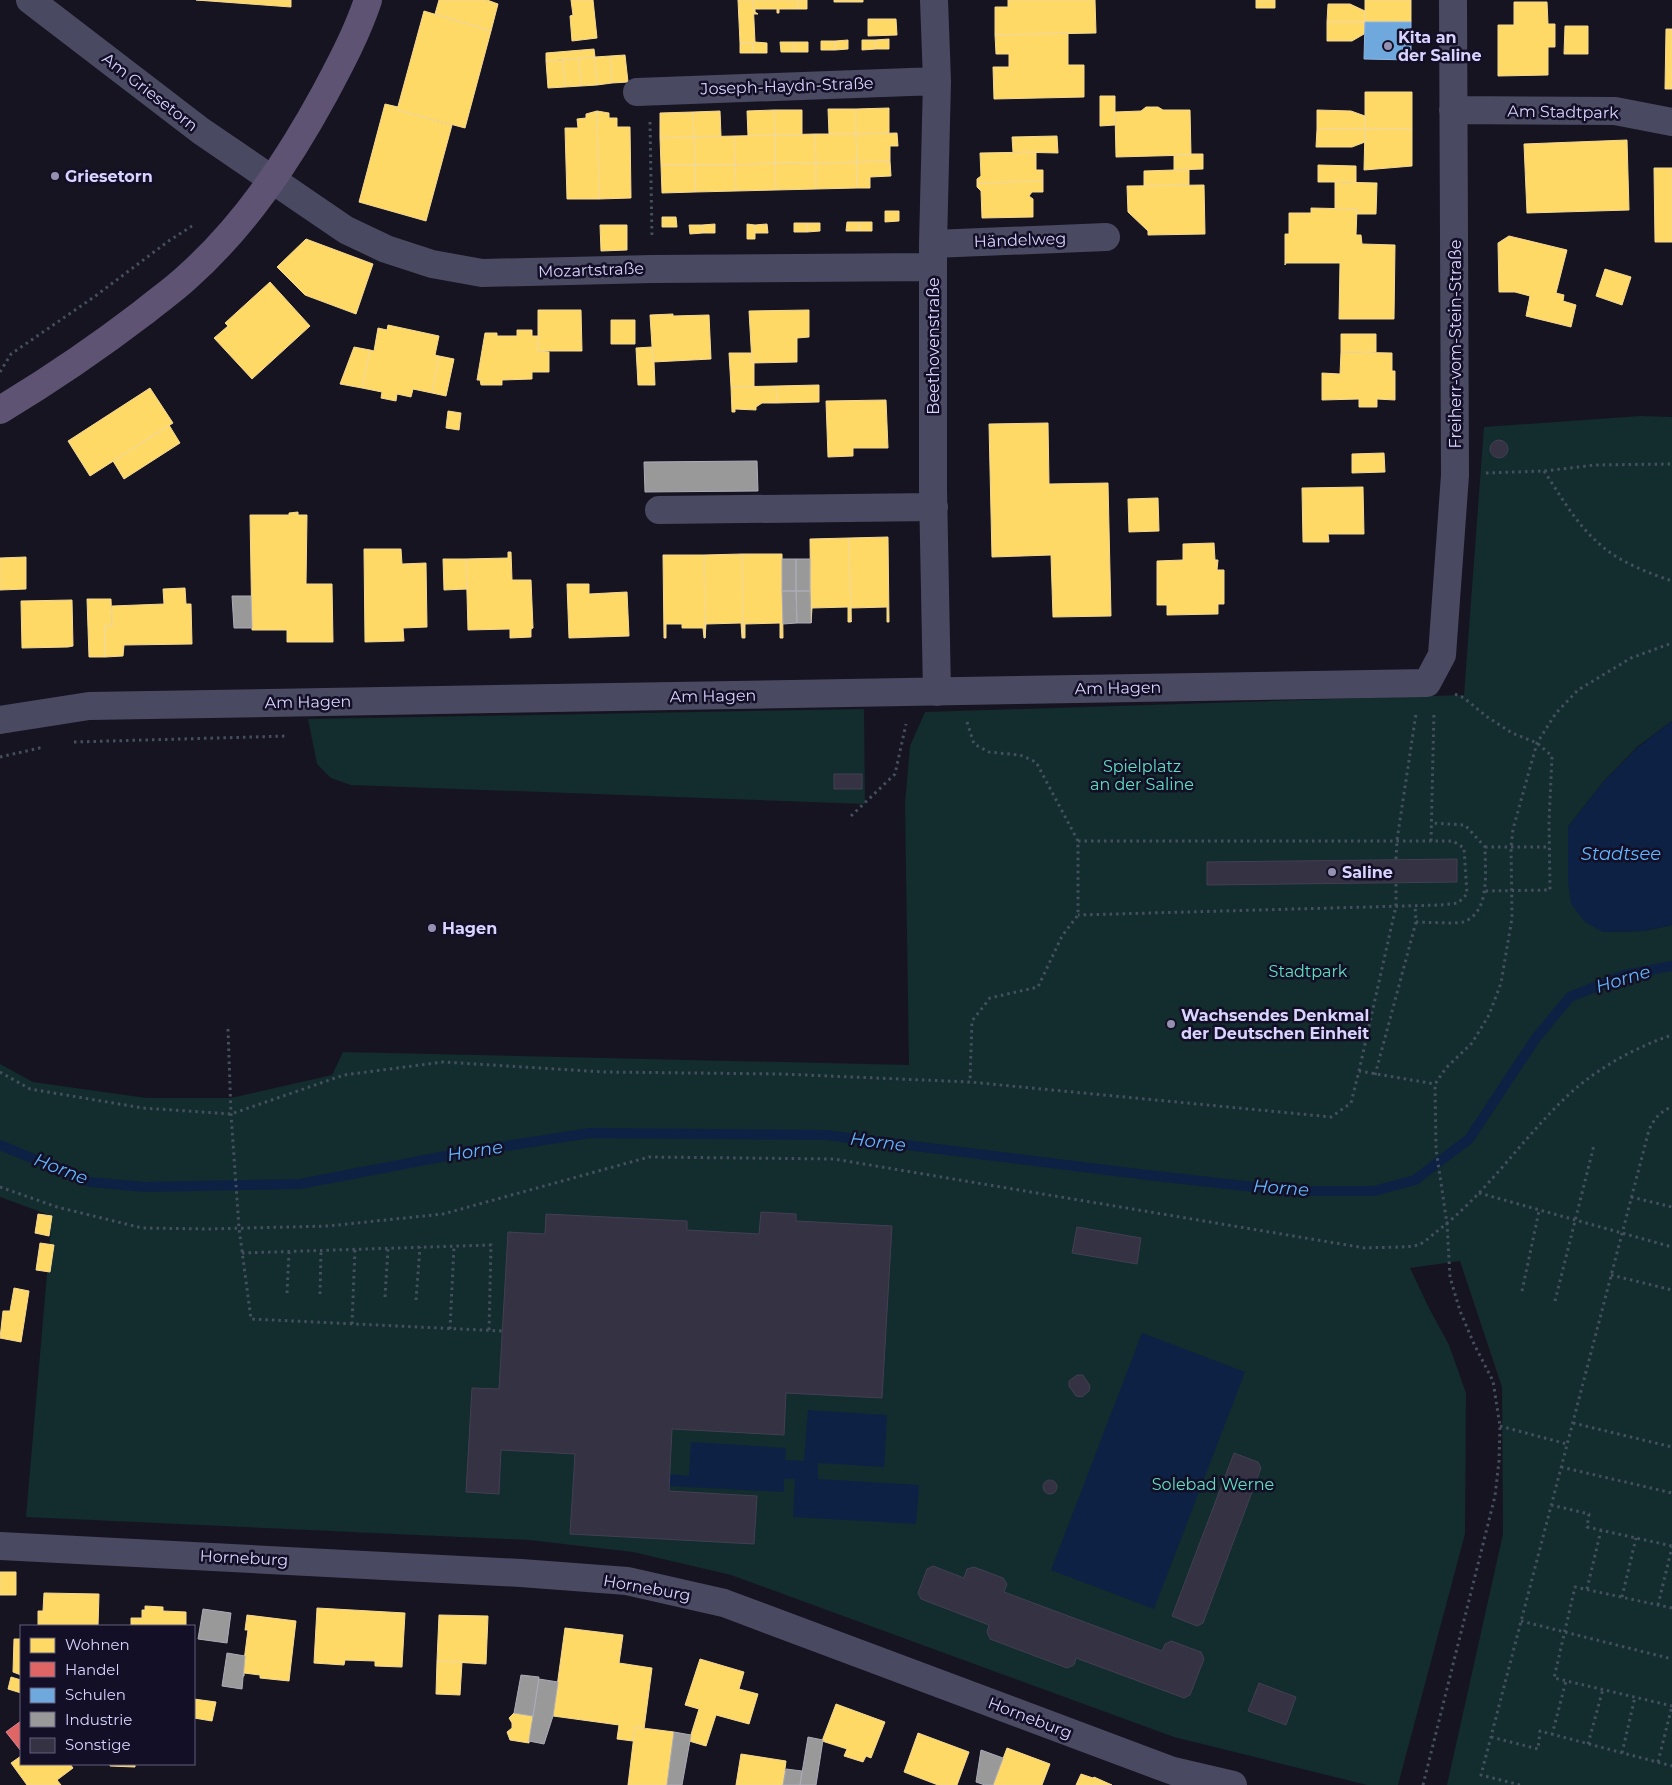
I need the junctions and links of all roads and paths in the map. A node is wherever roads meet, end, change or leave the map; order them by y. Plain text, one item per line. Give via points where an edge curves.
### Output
1 (30, 0) edge
2 (368, 0) edge
3 (934, 0) edge
4 (1453, 0) edge
5 (937, 81) junction
6 (644, 91) joint
7 (1454, 110) junction
8 (1672, 122) edge
9 (273, 179) junction
10 (196, 224) dead end
11 (1106, 237) dead end
12 (933, 256) junction
13 (652, 269) junction
14 (0, 372) edge
15 (0, 410) edge
16 (1672, 464) edge
17 (1544, 471) junction
18 (1455, 474) junction
19 (934, 507) junction
20 (659, 510) dead end
21 (1672, 581) edge
22 (1672, 643) edge
23 (1427, 683) junction
24 (964, 691) junction
25 (938, 692) junction
26 (0, 720) edge
27 (958, 722) dead end
28 (967, 722) junction
29 (915, 723) dead end
30 (296, 734) dead end
31 (65, 742) dead end
32 (1537, 743) junction
33 (47, 746) dead end
34 (0, 758) edge
35 (852, 816) dead end
36 (1431, 823) junction
37 (1397, 840) junction
38 (1078, 841) junction
39 (1431, 841) junction
40 (1485, 847) junction
41 (1511, 847) junction
42 (1550, 847) junction
43 (1396, 860) dead end
44 (1396, 882) dead end
45 (1511, 890) junction
46 (1485, 891) junction
47 (1415, 905) junction
48 (1396, 906) junction
49 (1078, 915) junction
50 (1416, 922) junction
51 (228, 1029) dead end
52 (1672, 1035) edge
53 (1359, 1071) junction
54 (0, 1072) edge
55 (1376, 1075) junction
56 (970, 1082) junction
57 (1435, 1084) junction
58 (1672, 1108) edge
59 (231, 1114) junction
60 (1594, 1145) dead end
61 (0, 1187) edge
62 (1479, 1193) junction
63 (1631, 1197) junction
64 (1672, 1207) edge
65 (1539, 1211) junction
66 (1575, 1221) junction
67 (1447, 1224) junction
68 (239, 1228) junction
69 (1622, 1234) junction
70 (454, 1246) junction
71 (420, 1247) junction
72 (1672, 1247) edge
73 (388, 1248) junction
74 (355, 1249) junction
75 (321, 1250) junction
76 (288, 1252) junction
77 (242, 1253) junction
78 (1611, 1275) junction
79 (1672, 1290) edge
80 (1522, 1291) dead end
81 (287, 1293) dead end
82 (320, 1294) dead end
83 (385, 1297) dead end
84 (416, 1300) dead end
85 (1555, 1301) dead end
86 (352, 1324) junction
87 (450, 1329) junction
88 (489, 1330) junction
89 (502, 1331) dead end
90 (1573, 1423) junction
91 (1500, 1426) junction
92 (1567, 1444) junction
93 (1672, 1447) edge
94 (1561, 1467) junction
95 (1672, 1494) edge
96 (1551, 1505) junction
97 (1601, 1530) junction
98 (1636, 1538) junction
99 (0, 1546) edge
100 (1672, 1547) edge
101 (1587, 1589) junction
102 (1622, 1597) junction
103 (1658, 1605) junction
104 (1672, 1608) edge
105 (1521, 1622) junction
106 (1564, 1632) junction
107 (1672, 1659) edge
108 (1566, 1681) junction
109 (1603, 1689) junction
110 (1635, 1697) junction
111 (1672, 1706) edge
112 (1552, 1734) junction
113 (1491, 1737) junction
114 (1588, 1744) junction
115 (1622, 1753) junction
116 (1658, 1762) junction
117 (1672, 1766) edge
118 (1171, 1778) edge
119 (1233, 1785) edge
120 (1423, 1785) edge
121 (1520, 1785) edge

1 - 9 street, Am Griesetorn via 201,131
2 - 9 main road via 345,57 309,123
3 - 5 street, Beethovenstraße
4 - 7 street, Freiherr-vom-Stein-Straße
5 - 6 street, Joseph-Haydn-Straße
5 - 12 street, Beethovenstraße
6 - 13 path
7 - 8 street, Am Stadtpark via 1614,111
7 - 18 street, Freiherr-vom-Stein-Straße
9 - 13 street, Mozartstraße via 346,230 386,249 432,264 482,273
9 - 15 main road via 238,226 185,280 110,338
10 - 14 path via 11,354
11 - 12 street, Händelweg
12 - 13 street, Mozartstraße
12 - 19 street, Beethovenstraße
16 - 17 path via 1595,465
17 - 18 path
17 - 21 path via 1577,521 1603,548 1644,572
18 - 23 street, Freiherr-vom-Stein-Straße via 1442,655
19 - 20 street
19 - 25 street, Beethovenstraße
22 - 32 path via 1631,658 1578,690 1556,713
23 - 24 street, Am Hagen
23 - 32 path via 1464,698 1512,733
23 - 36 path via 1434,709
23 - 37 path via 1416,714
24 - 25 street, Am Hagen
24 - 28 path
25 - 26 street, Am Hagen via 89,706
27 - 28 path
28 - 38 path via 974,744 988,752 1020,755 1036,762
29 - 35 path via 906,723 894,774
30 - 31 path
32 - 41 path
32 - 42 path via 1552,756
33 - 34 path
36 - 39 path
36 - 40 path via 1465,825
37 - 38 path
37 - 39 path
37 - 43 path
38 - 49 path
39 - 47 path via 1453,841 1464,848 1467,894 1458,903
40 - 41 path
40 - 46 path
41 - 42 path
41 - 45 path
42 - 45 path via 1550,890
44 - 48 path
45 - 46 path
45 - 57 path via 1512,918 1500,983 1489,1015 1472,1043 1446,1068
46 - 50 path via 1478,910 1462,922
47 - 48 path
47 - 50 path
48 - 49 path
48 - 53 path
49 - 56 path via 1062,936 1038,987 990,998 972,1021
50 - 55 path
51 - 59 path
52 - 62 path via 1624,1056 1563,1100
53 - 55 path
53 - 56 path via 1351,1103 1331,1116
54 - 59 path via 30,1089 143,1108
55 - 57 path
56 - 59 path via 781,1074 604,1072 443,1062 344,1075
57 - 67 path via 1436,1149
58 - 63 path via 1660,1112 1651,1125
59 - 68 path
60 - 66 path
61 - 68 path via 57,1207 142,1228
62 - 65 path
62 - 67 path
63 - 64 path
63 - 69 path
65 - 66 path
65 - 80 path
66 - 69 path
66 - 85 path
67 - 68 path via 1419,1245 1365,1248 834,1159 649,1157 443,1214 328,1226
67 - 91 path via 1450,1277 1460,1311 1493,1381
68 - 77 path
69 - 72 path
69 - 78 path
70 - 71 path
70 - 87 path
70 - 88 path via 492,1245
71 - 73 path
71 - 84 path
73 - 74 path
73 - 83 path
74 - 75 path
74 - 86 path
75 - 76 path
75 - 82 path
76 - 77 path
76 - 81 path
77 - 86 path via 251,1319
78 - 79 path
78 - 90 path
86 - 87 path
87 - 88 path
88 - 89 path
90 - 92 path
90 - 93 path
91 - 92 path
91 - 120 path via 1495,1496
92 - 94 path
94 - 95 path
94 - 96 path
96 - 97 path via 1589,1514 1587,1527
96 - 105 path
97 - 98 path
97 - 101 path
98 - 100 path
98 - 102 path
99 - 118 street, Horneburg via 627,1581 724,1603
100 - 103 path
101 - 102 path
101 - 106 path via 1575,1587
102 - 103 path
103 - 104 path
105 - 106 path
105 - 113 path
106 - 107 path
106 - 108 path via 1554,1678
108 - 109 path
108 - 112 path
109 - 110 path
109 - 114 path
110 - 111 path
110 - 115 path
111 - 116 path
112 - 113 path via 1540,1732 1538,1749
112 - 114 path
113 - 121 path via 1481,1775
114 - 115 path
115 - 116 path
116 - 117 path
118 - 119 street, Horneburg

